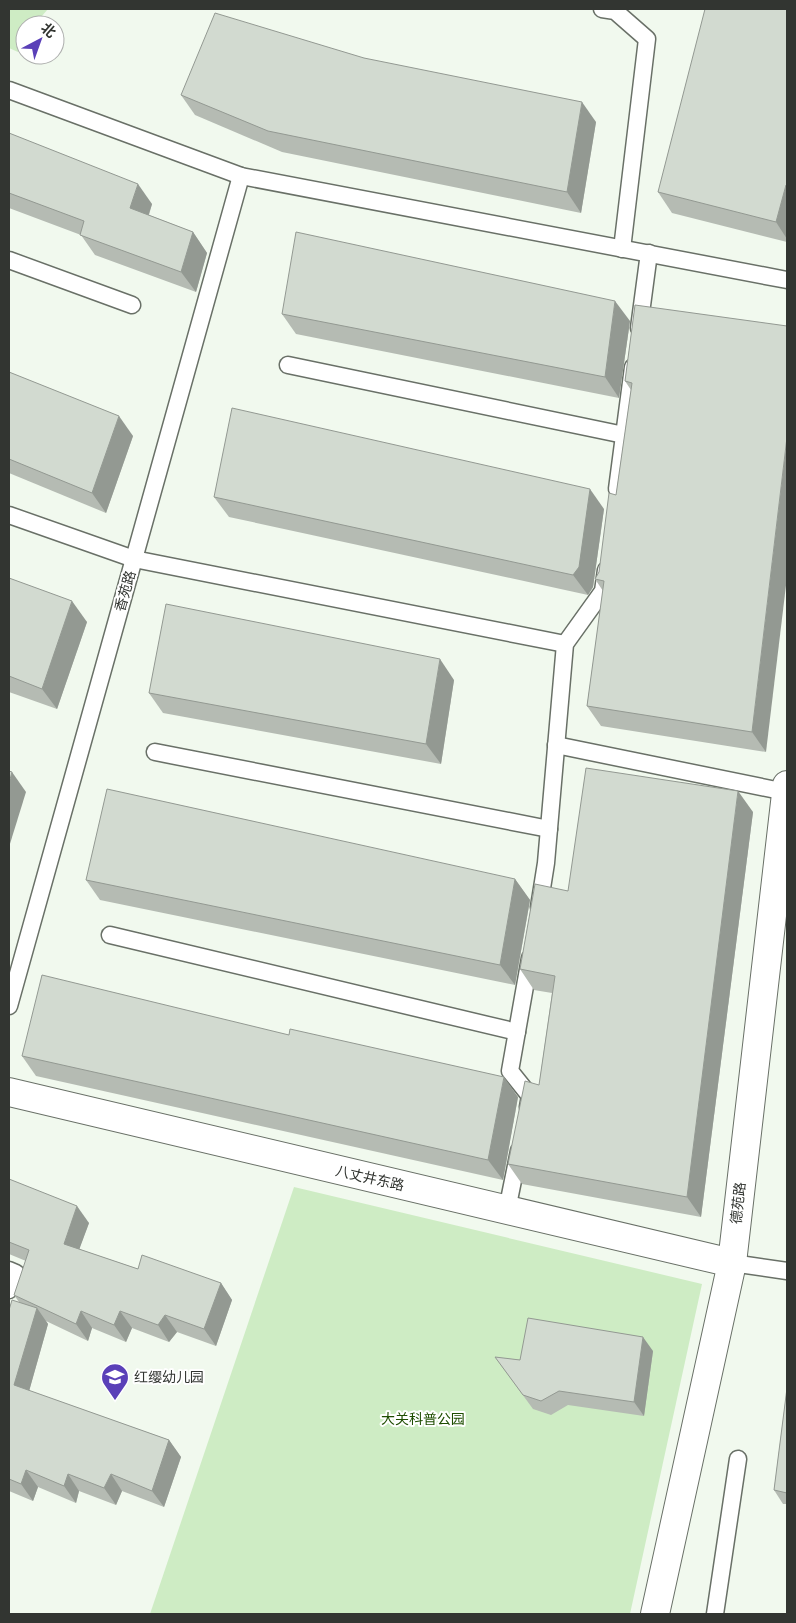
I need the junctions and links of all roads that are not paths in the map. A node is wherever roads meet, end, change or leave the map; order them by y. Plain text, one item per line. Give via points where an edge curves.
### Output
1 (602, 9) edge
2 (9, 90) edge
3 (241, 176) junction
4 (622, 249) junction
5 (649, 253) junction
6 (9, 260) edge
7 (787, 280) edge
8 (132, 305) dead end
9 (288, 365) dead end
10 (624, 435) junction
11 (615, 503) edge
12 (9, 515) edge
13 (608, 552) edge
14 (134, 559) junction
15 (565, 644) junction
16 (556, 745) junction
17 (155, 752) dead end
18 (787, 789) edge
19 (549, 829) junction
20 (536, 919) edge
21 (110, 935) dead end
22 (533, 938) edge
23 (9, 1006) edge
24 (517, 1032) junction
25 (9, 1092) edge
26 (507, 1210) junction
27 (732, 1263) junction
28 (9, 1270) edge
29 (787, 1271) edge
30 (9, 1290) edge
31 (738, 1459) dead end
32 (655, 1614) edge
33 (715, 1614) edge

1 - 4 lane via 615,11 647,39
2 - 3 lane
3 - 4 lane
3 - 14 lane, 香苑路
4 - 5 lane
5 - 7 lane
5 - 10 lane
6 - 8 lane
9 - 10 lane
10 - 11 lane
12 - 14 lane
13 - 15 lane via 603,591
14 - 15 lane
14 - 23 lane, 香苑路
15 - 16 lane
16 - 18 lane
16 - 19 lane
17 - 19 lane
18 - 27 street, 德苑路
19 - 20 lane
21 - 24 lane
22 - 24 lane
24 - 26 lane via 510,1071 530,1096
25 - 26 street, 八丈井东路
26 - 27 street, 八丈井东路
27 - 29 lane
27 - 32 street, 德苑路
28 - 30 lane via 16,1273
31 - 33 lane

